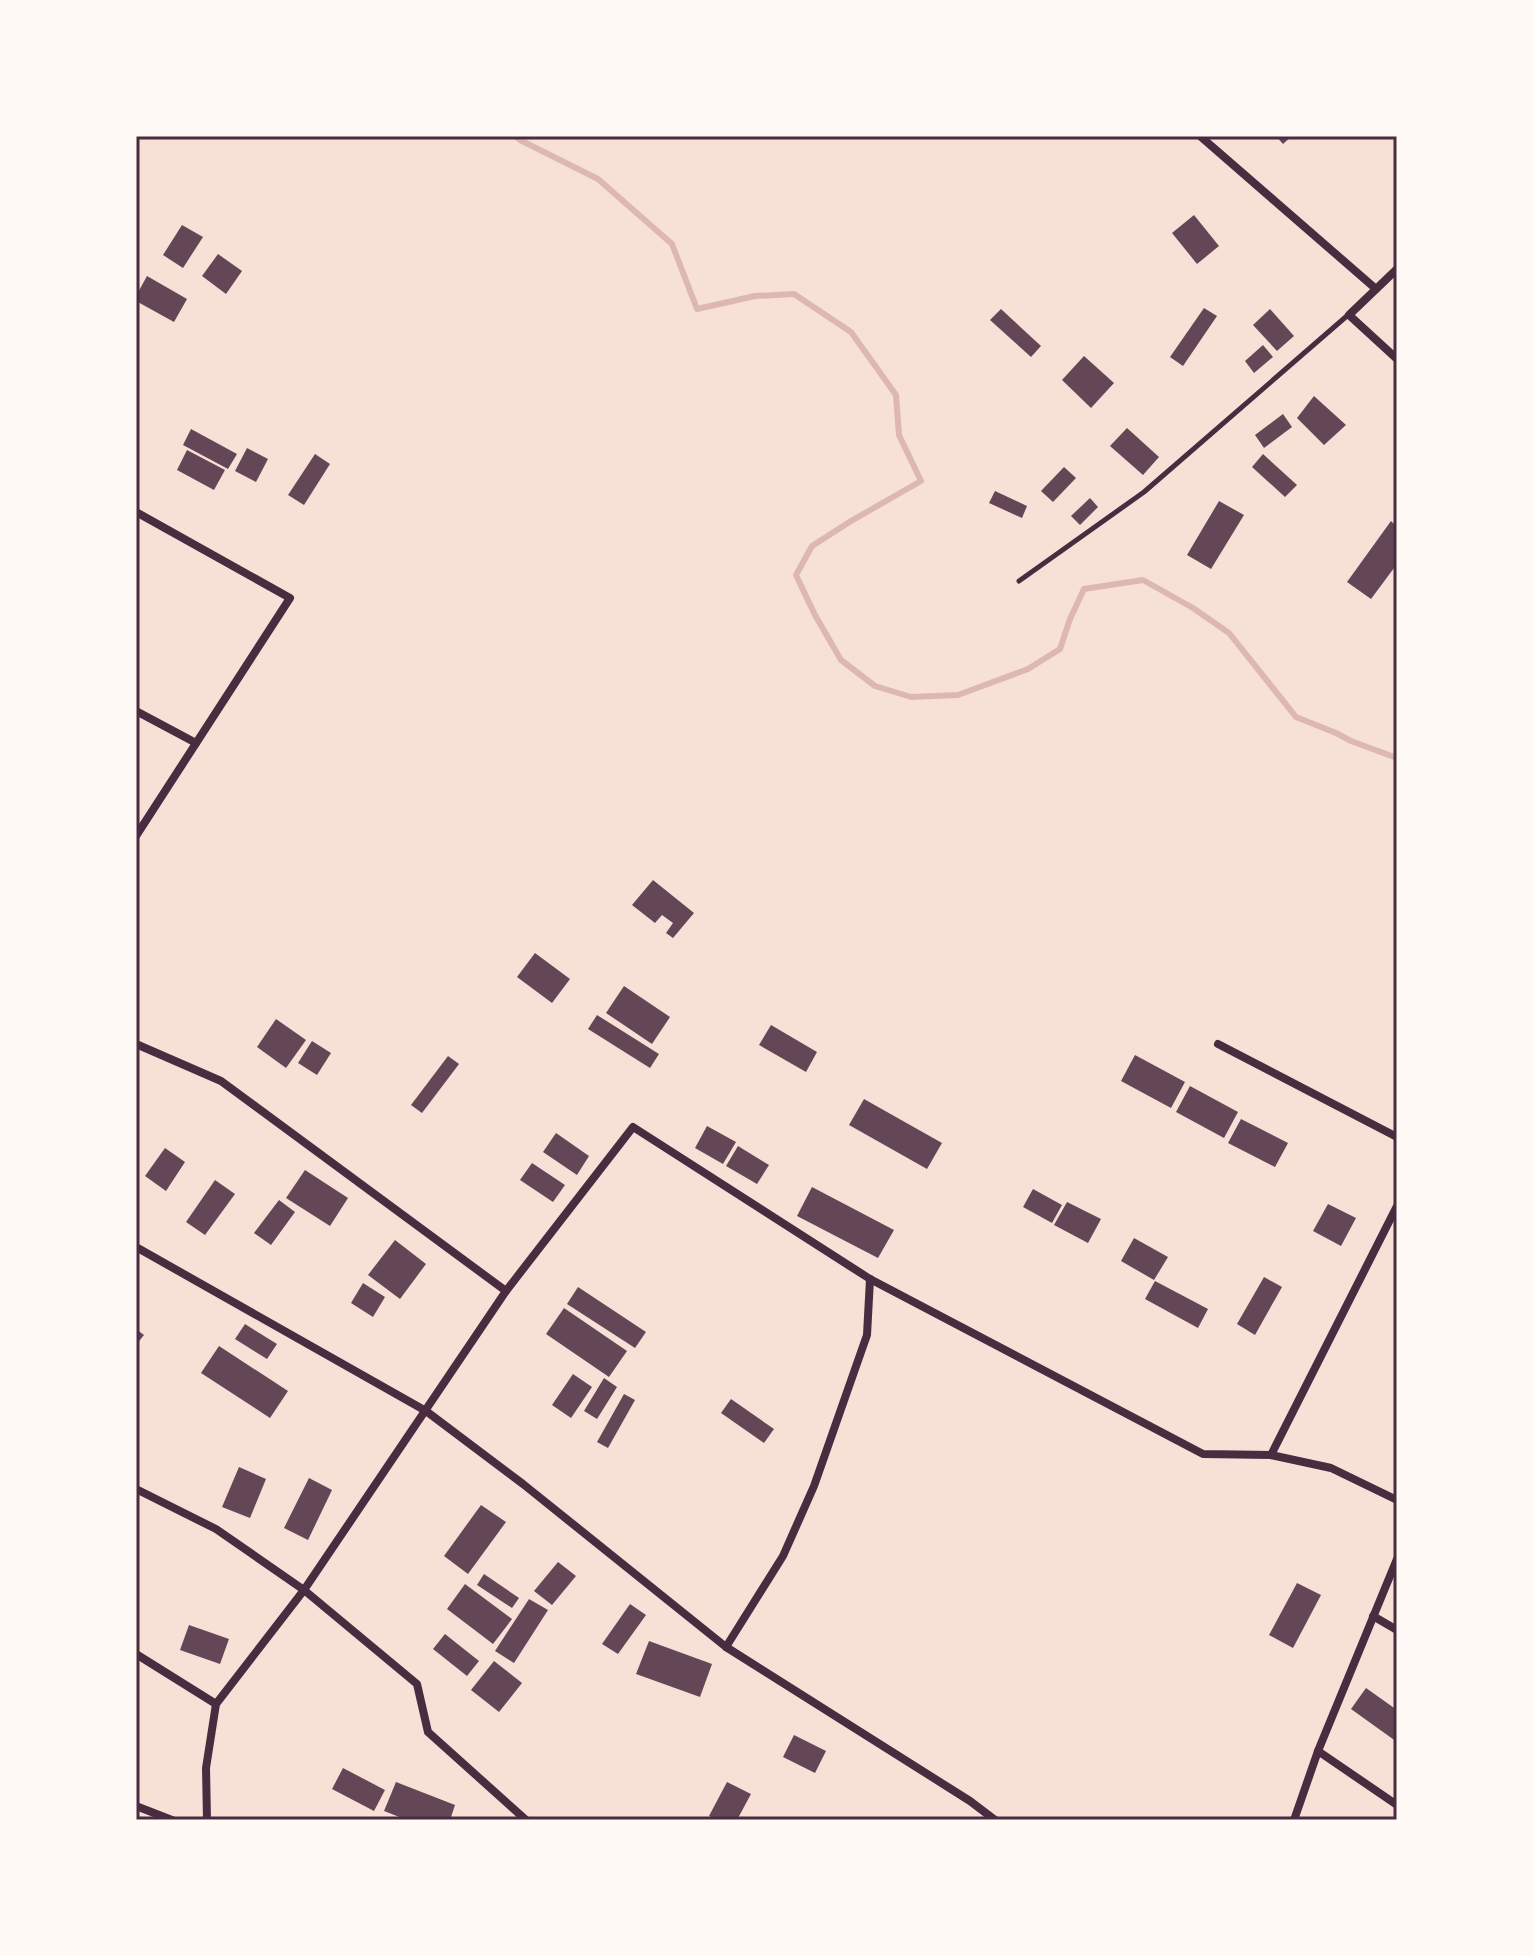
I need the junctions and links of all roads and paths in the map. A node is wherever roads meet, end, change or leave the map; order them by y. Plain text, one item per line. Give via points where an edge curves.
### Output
1 (1200, 136) edge
2 (1397, 269) edge
3 (1376, 289) junction
4 (1349, 315) junction
5 (1397, 359) edge
6 (136, 512) edge
7 (1019, 581) dead end
8 (136, 711) edge
9 (196, 743) junction
10 (136, 836) edge
11 (136, 1044) edge
12 (1218, 1044) dead end
13 (1397, 1137) edge
14 (1397, 1206) edge
15 (136, 1247) edge
16 (870, 1279) junction
17 (506, 1291) junction
18 (426, 1411) junction
19 (1271, 1455) junction
20 (136, 1489) edge
21 (1397, 1500) edge
22 (1397, 1559) edge
23 (304, 1590) junction
24 (1373, 1616) junction
25 (1397, 1630) edge
26 (726, 1647) junction
27 (136, 1654) edge
28 (216, 1704) junction
29 (1318, 1751) junction
30 (1397, 1805) edge
31 (136, 1806) edge
32 (172, 1820) edge
33 (207, 1820) edge
34 (526, 1820) edge
35 (995, 1820) edge
36 (1294, 1820) edge

1 - 3 street
2 - 3 street
3 - 4 street
4 - 5 street
4 - 7 lane via 1144,492
6 - 9 street via 290,598
8 - 9 street
9 - 10 street
11 - 17 street via 221,1081
12 - 13 street
14 - 19 street
15 - 18 street
16 - 17 street via 633,1127
16 - 19 street via 1203,1454
16 - 26 street via 867,1335 814,1486 783,1556
17 - 18 street
18 - 23 street
18 - 26 street
19 - 21 street via 1331,1468
20 - 23 street via 216,1529
22 - 24 street
23 - 28 street
23 - 34 street via 417,1684 428,1732
24 - 25 street
24 - 29 street
26 - 35 street
27 - 28 street
28 - 33 street via 206,1768
29 - 30 street
29 - 36 street
31 - 32 street

